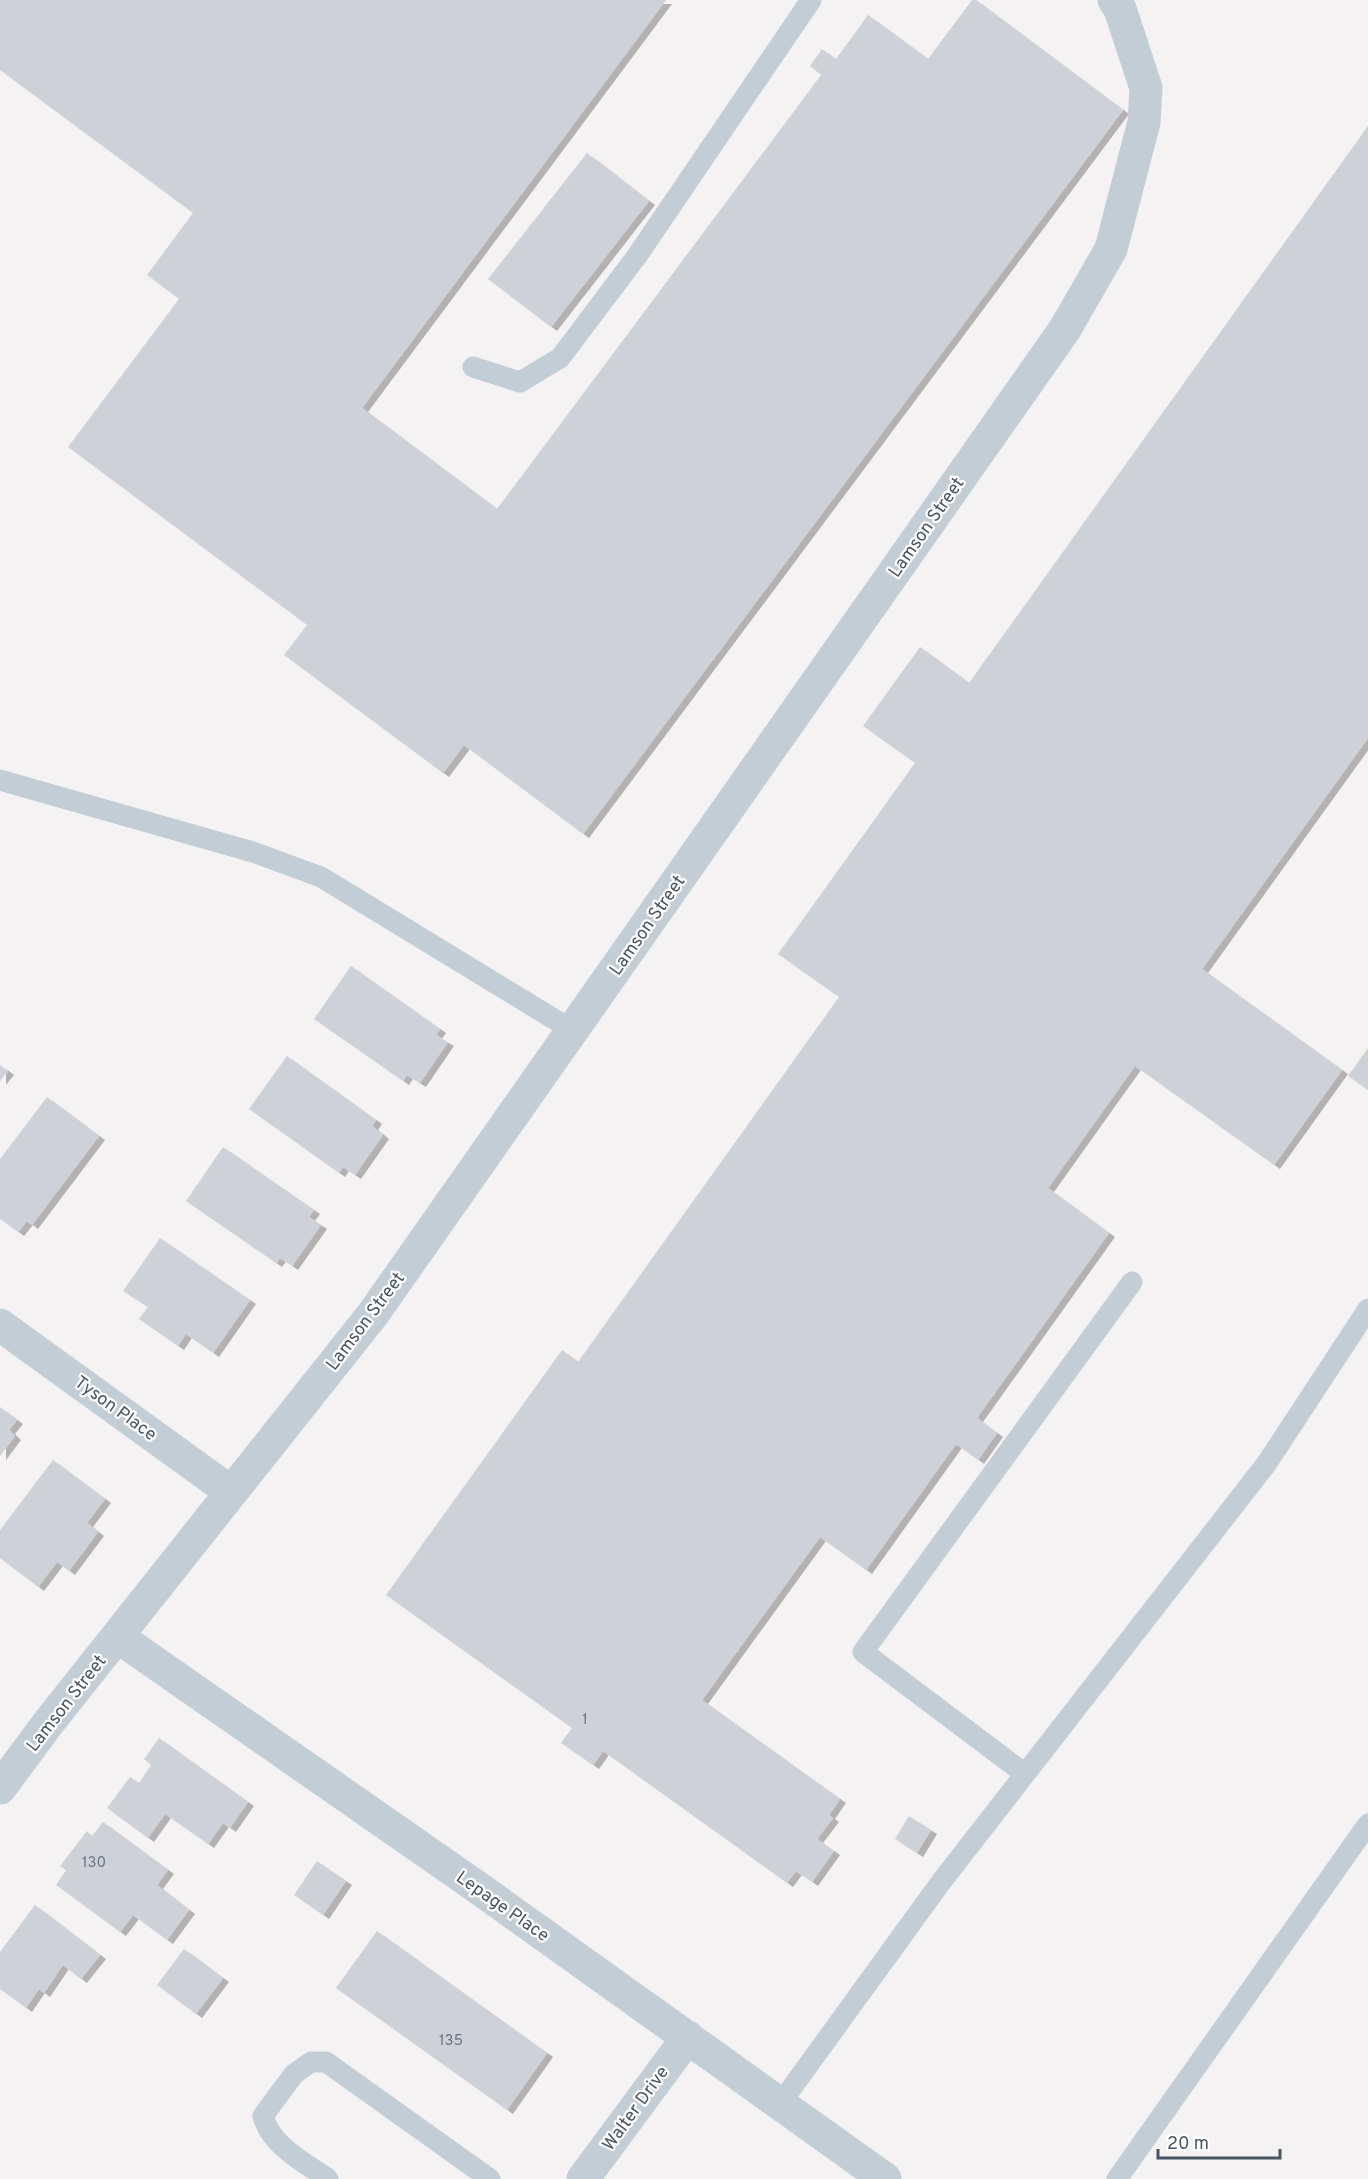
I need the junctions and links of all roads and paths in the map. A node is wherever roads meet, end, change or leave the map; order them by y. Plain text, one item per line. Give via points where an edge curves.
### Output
1 (811, 0) edge
2 (1114, 0) edge
3 (473, 367) dead end
4 (0, 780) edge
5 (572, 1030) junction
6 (1132, 1282) dead end
7 (1368, 1309) edge
8 (0, 1325) edge
9 (231, 1492) junction
10 (118, 1637) junction
11 (1025, 1774) junction
12 (0, 1788) edge
13 (1368, 1824) edge
14 (688, 2037) junction
15 (780, 2104) junction
16 (328, 2179) edge
17 (490, 2179) edge
18 (583, 2179) edge
19 (885, 2179) edge
20 (1117, 2179) edge

1 - 3 lane via 637,256 560,358 520,382
2 - 5 street, Lamson Street via 1146,88 1144,123 1111,249 1065,329
4 - 5 lane via 256,853 321,877
5 - 9 street, Lamson Street via 372,1314
6 - 11 lane via 863,1652
7 - 11 lane via 1267,1463
8 - 9 street, Tyson Place
9 - 10 street, Lamson Street
10 - 12 street, Lamson Street
10 - 14 street, Lepage Place
11 - 15 lane via 940,1882
13 - 20 lane
14 - 15 street, Lepage Place
14 - 18 street, Walter Drive
15 - 19 street, Lepage Place
16 - 17 lane via 276,2141 263,2116 294,2074 311,2062 326,2062

